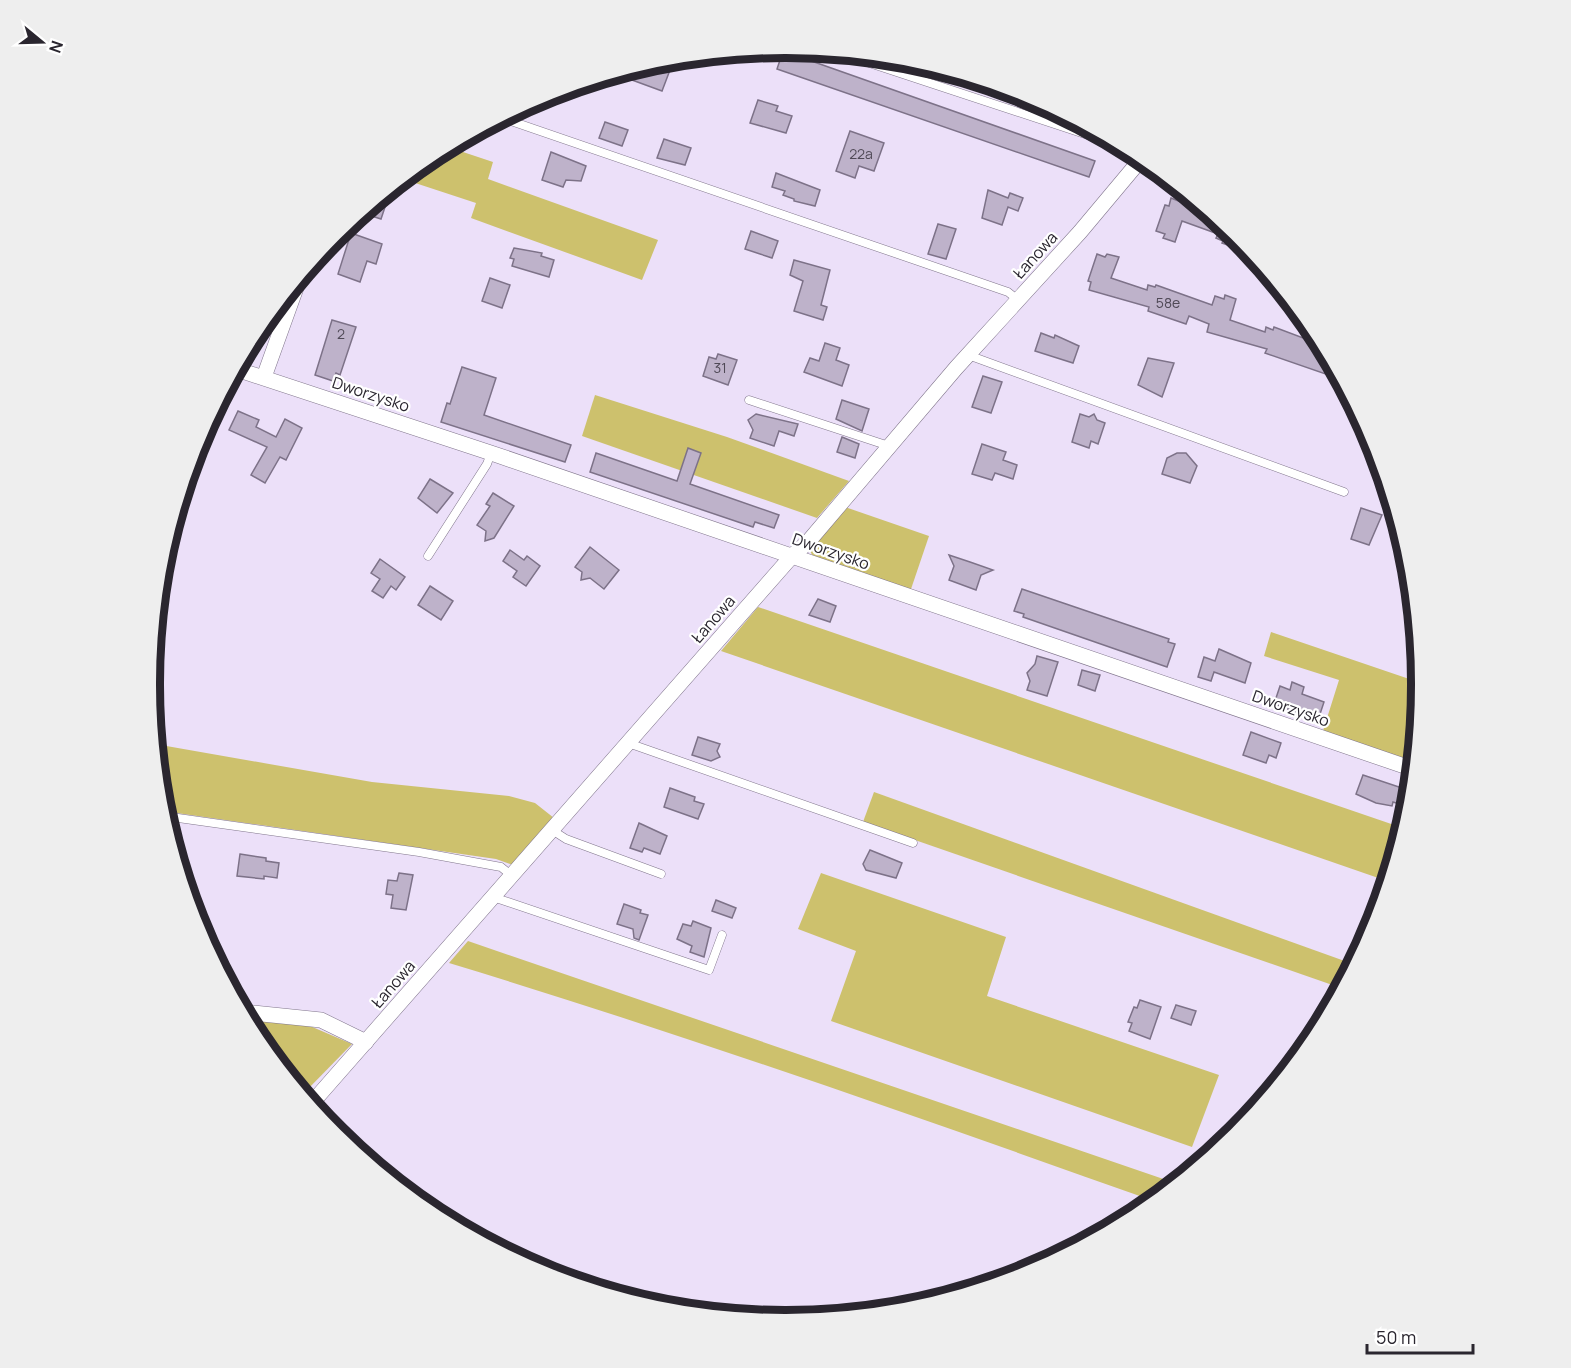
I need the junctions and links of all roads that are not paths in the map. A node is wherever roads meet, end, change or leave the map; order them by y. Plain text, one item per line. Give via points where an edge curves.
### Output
1 (880, 66) edge
2 (512, 122) edge
3 (1080, 132) edge
4 (1135, 166) edge
5 (292, 300) edge
6 (1018, 300) junction
7 (968, 355) junction
8 (244, 372) edge
9 (264, 377) junction
10 (749, 400) dead end
11 (889, 446) junction
12 (491, 453) junction
13 (1344, 492) dead end
14 (428, 556) dead end
15 (792, 556) junction
16 (628, 743) junction
17 (1406, 766) edge
18 (175, 817) edge
19 (552, 830) junction
20 (913, 843) dead end
21 (661, 874) dead end
22 (512, 876) junction
23 (493, 897) junction
24 (722, 935) dead end
25 (254, 1013) edge
26 (366, 1042) junction
27 (317, 1098) edge

1 - 3 lane
2 - 6 lane via 1008,292
4 - 6 street, Łanowa
5 - 9 street
6 - 7 street, Łanowa
7 - 11 street, Łanowa
7 - 13 lane
8 - 9 street, Dworzysko
9 - 12 street, Dworzysko
10 - 11 lane
11 - 15 street, Łanowa
12 - 14 lane
12 - 15 street, Dworzysko
15 - 16 street, Łanowa
15 - 17 street, Dworzysko
16 - 19 street, Łanowa
16 - 20 lane
18 - 22 lane via 419,852 501,867
19 - 21 lane via 566,839
19 - 22 street, Łanowa
22 - 23 street, Łanowa
23 - 24 lane via 709,970
23 - 26 street, Łanowa
25 - 26 street via 321,1020
26 - 27 street, Łanowa

